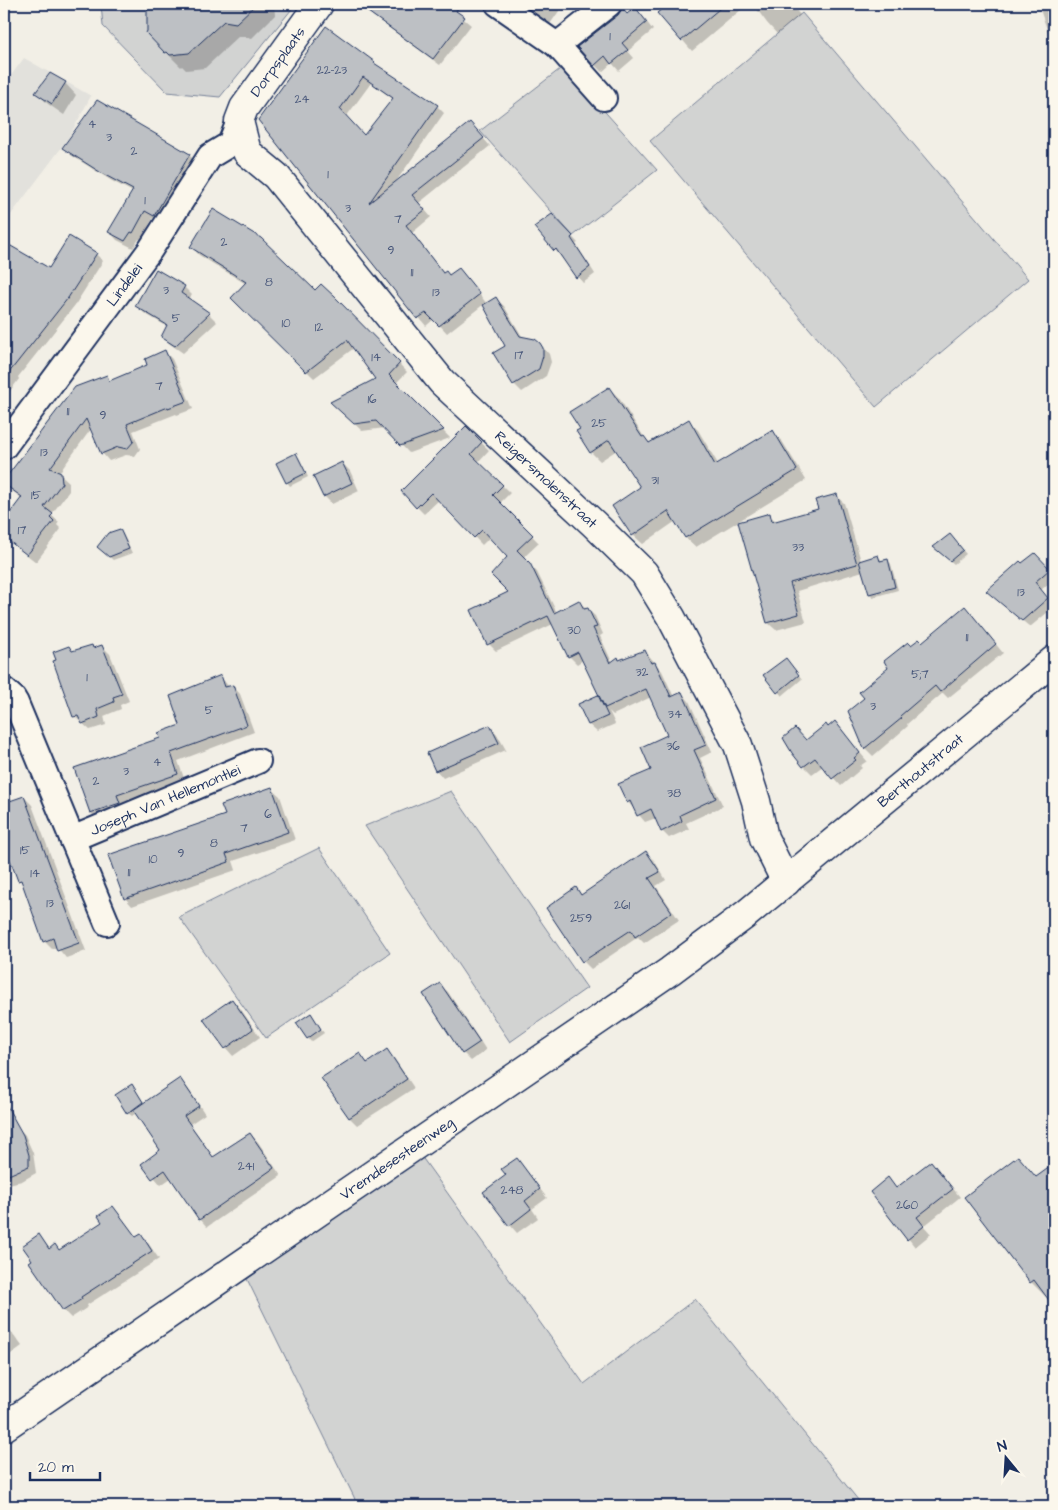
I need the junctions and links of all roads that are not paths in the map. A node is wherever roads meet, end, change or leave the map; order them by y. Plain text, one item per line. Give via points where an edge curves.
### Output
1 (319, 4) edge
2 (498, 4) edge
3 (609, 4) edge
4 (557, 45) junction
5 (604, 98) dead end
6 (238, 121) junction
7 (4, 447) edge
8 (1054, 660) edge
9 (4, 690) edge
10 (258, 761) dead end
11 (72, 839) junction
12 (786, 882) junction
13 (107, 923) dead end
14 (4, 1427) edge

1 - 6 street, Dorpsplaats
2 - 4 street
3 - 4 street
4 - 5 street
6 - 7 street, Lindelei via 230,144 210,156 150,250
6 - 12 street, Reigersmolenstraat via 247,152 276,176 442,382 644,574 671,617 738,745 764,838
8 - 12 street, Berthoutstraat
9 - 11 street, Joseph Van Hellemontlei via 16,703
10 - 11 street, Joseph Van Hellemontlei
11 - 13 street, Joseph Van Hellemontlei
12 - 14 street, Vremdesesteenweg via 670,971

